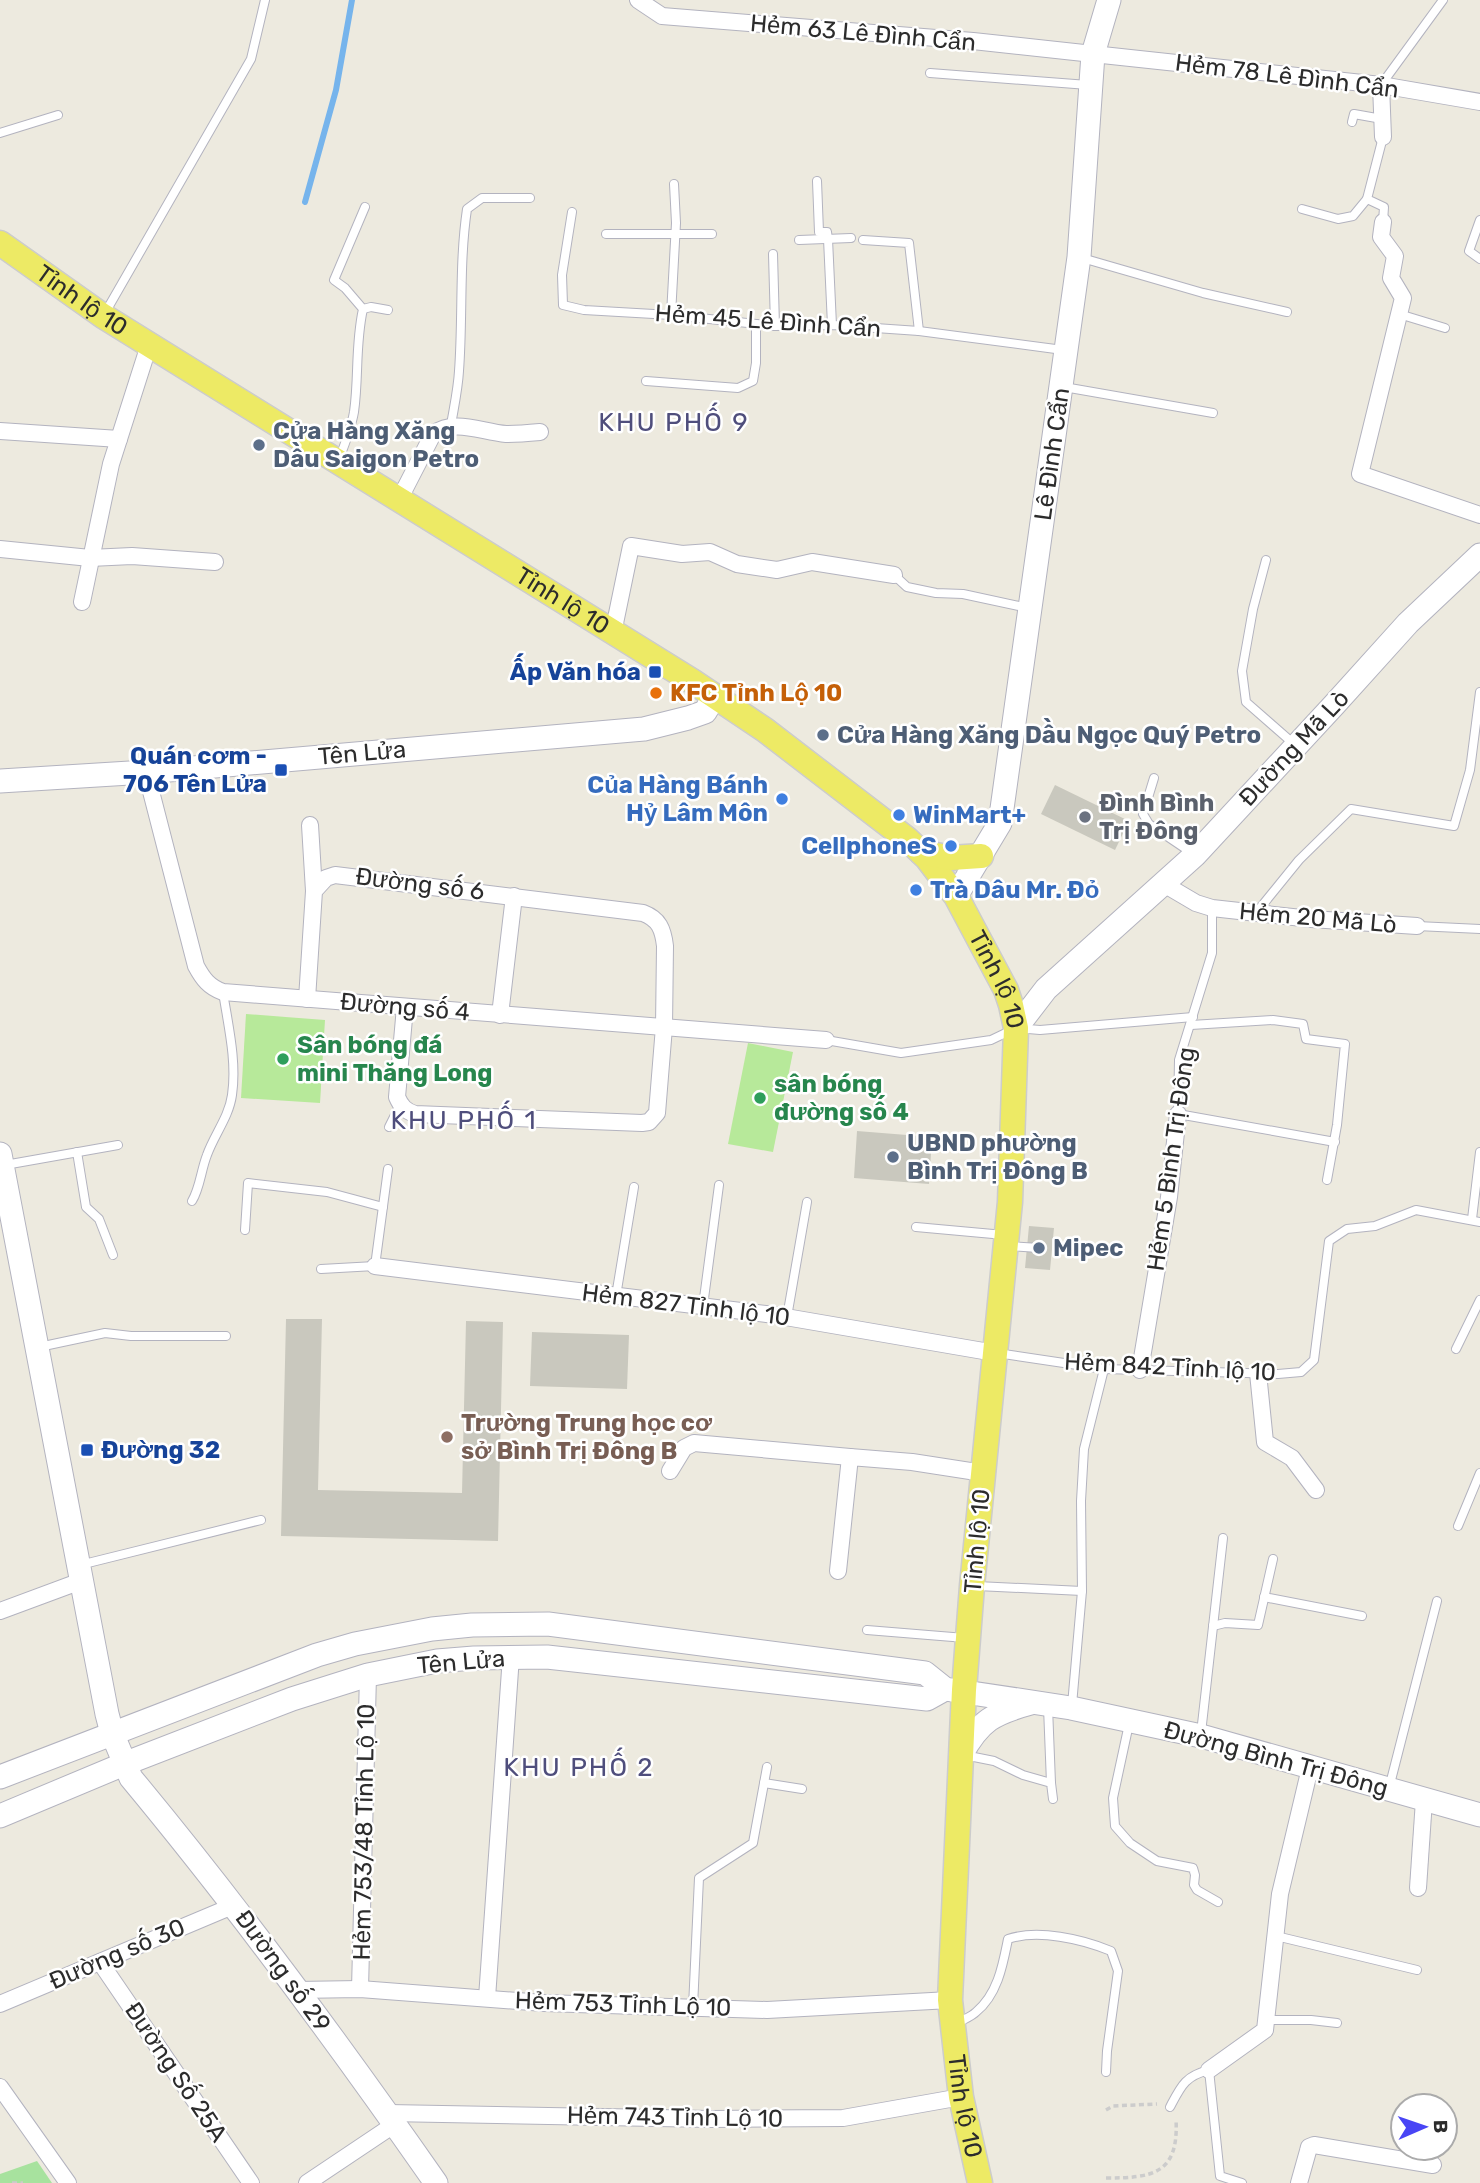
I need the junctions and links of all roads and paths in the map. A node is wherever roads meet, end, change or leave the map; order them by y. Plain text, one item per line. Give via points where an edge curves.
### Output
1 (265, 0) edge
2 (638, 0) edge
3 (1109, 0) edge
4 (1443, 0) edge
5 (1093, 54) junction
6 (930, 73) dead end
7 (1381, 85) junction
8 (1091, 86) junction
9 (1480, 102) edge
10 (58, 114) dead end
11 (1382, 119) junction
12 (1352, 122) dead end
13 (0, 133) edge
14 (1383, 137) joint
15 (817, 181) dead end
16 (674, 184) dead end
17 (530, 198) dead end
18 (1367, 199) junction
19 (365, 207) dead end
20 (1302, 209) dead end
21 (572, 212) dead end
22 (1480, 220) edge
23 (1382, 222) joint
24 (606, 234) dead end
25 (675, 234) junction
26 (712, 234) dead end
27 (851, 237) dead end
28 (828, 239) junction
29 (799, 240) dead end
30 (863, 240) dead end
31 (0, 243) edge
32 (773, 254) dead end
33 (1079, 257) junction
34 (1480, 259) edge
35 (363, 309) junction
36 (388, 310) dead end
37 (1287, 312) dead end
38 (1399, 314) junction
39 (671, 315) junction
40 (103, 316) junction
41 (756, 324) junction
42 (832, 325) junction
43 (775, 326) junction
44 (1445, 328) dead end
45 (919, 331) junction
46 (149, 345) junction
47 (1066, 350) junction
48 (646, 381) dead end
49 (1061, 387) junction
50 (1213, 413) dead end
51 (451, 425) junction
52 (0, 431) edge
53 (540, 432) dead end
54 (119, 439) junction
55 (338, 462) junction
56 (399, 500) junction
57 (1480, 515) edge
58 (0, 549) edge
59 (1480, 555) edge
60 (90, 558) junction
61 (1266, 560) dead end
62 (215, 562) dead end
63 (894, 575) joint
64 (82, 602) dead end
65 (1030, 609) junction
66 (613, 633) junction
67 (1480, 692) edge
68 (714, 697) junction
69 (1296, 746) junction
70 (1469, 770) junction
71 (146, 772) junction
72 (1480, 774) edge
73 (1154, 778) dead end
74 (0, 781) edge
75 (310, 825) dead end
76 (920, 852) junction
77 (1195, 855) junction
78 (981, 856) junction
79 (1162, 883) junction
80 (314, 891) junction
81 (514, 896) junction
82 (956, 896) junction
83 (1212, 908) junction
84 (1255, 914) junction
85 (1417, 926) joint
86 (1480, 929) edge
87 (223, 992) junction
88 (307, 999) junction
89 (405, 1007) junction
90 (500, 1015) junction
91 (1192, 1021) junction
92 (664, 1027) junction
93 (1016, 1028) junction
94 (825, 1040) joint
95 (400, 1105) junction
96 (1178, 1114) junction
97 (389, 1126) dead end
98 (1335, 1142) junction
99 (118, 1145) dead end
100 (77, 1152) junction
101 (1480, 1152) edge
102 (1, 1166) edge
103 (388, 1169) dead end
104 (1327, 1180) dead end
105 (719, 1185) dead end
106 (634, 1187) dead end
107 (192, 1201) dead end
108 (807, 1202) dead end
109 (383, 1207) junction
110 (1476, 1221) edge
111 (916, 1227) dead end
112 (245, 1230) dead end
113 (1007, 1240) junction
114 (1038, 1248) dead end
115 (113, 1255) dead end
116 (375, 1266) junction
117 (321, 1269) dead end
118 (617, 1296) junction
119 (1480, 1300) edge
120 (703, 1306) junction
121 (787, 1317) junction
122 (226, 1336) dead end
123 (36, 1347) junction
124 (1456, 1349) dead end
125 (995, 1353) junction
126 (1104, 1369) junction
127 (1140, 1370) junction
128 (1258, 1373) junction
129 (850, 1457) junction
130 (670, 1471) dead end
131 (983, 1473) junction
132 (1480, 1473) edge
133 (1316, 1490) dead end
134 (261, 1520) dead end
135 (1458, 1526) dead end
136 (1223, 1538) dead end
137 (1273, 1559) dead end
138 (838, 1571) dead end
139 (79, 1574) junction
140 (972, 1586) junction
141 (1082, 1591) junction
142 (1264, 1597) junction
143 (1437, 1601) dead end
144 (0, 1611) edge
145 (1362, 1616) dead end
146 (1213, 1626) junction
147 (867, 1630) dead end
148 (968, 1638) junction
149 (511, 1656) junction
150 (368, 1675) junction
151 (955, 1689) junction
152 (1041, 1703) junction
153 (1071, 1708) junction
154 (1129, 1721) junction
155 (112, 1733) junction
156 (1201, 1736) junction
157 (961, 1755) junction
158 (124, 1764) junction
159 (767, 1767) dead end
160 (1310, 1768) junction
161 (0, 1777) edge
162 (764, 1783) junction
163 (1051, 1783) junction
164 (803, 1789) dead end
165 (1388, 1790) junction
166 (1053, 1799) dead end
167 (1424, 1800) junction
168 (1480, 1815) edge
169 (0, 1816) edge
170 (1418, 1888) dead end
171 (1218, 1902) dead end
172 (235, 1905) junction
173 (1276, 1936) junction
174 (100, 1962) junction
175 (1417, 1970) dead end
176 (360, 1989) junction
177 (296, 1990) junction
178 (487, 1998) junction
179 (950, 2000) junction
180 (0, 2004) edge
181 (693, 2007) junction
182 (1266, 2020) junction
183 (1337, 2022) dead end
184 (952, 2026) junction
185 (1209, 2070) junction
186 (1106, 2072) dead end
187 (0, 2087) edge
188 (961, 2096) junction
189 (1170, 2107) junction
190 (1105, 2110) dead end
191 (391, 2119) junction
192 (1433, 2165) dead end
193 (1106, 2178) dead end
194 (12, 2183) edge
195 (23, 2183) edge
196 (68, 2183) edge
197 (251, 2183) edge
198 (307, 2183) edge
199 (436, 2183) edge
200 (980, 2183) edge
201 (1242, 2183) edge
202 (1299, 2183) edge

1 - 40 lane via 251,59
2 - 5 street, Hẻm 63 Lê Đình Cẩn via 662,16
3 - 5 street, Lê Đình Cẩn
4 - 7 lane
5 - 7 street, Hẻm 78 Lê Đình Cẩn
5 - 8 street, Lê Đình Cẩn
6 - 8 lane
7 - 9 street, Hẻm 78 Lê Đình Cẩn
7 - 11 street
8 - 33 street, Lê Đình Cẩn
10 - 13 lane
11 - 12 lane via 1354,114
11 - 14 street
14 - 18 lane
15 - 28 lane via 819,232 827,232
16 - 25 lane
17 - 51 lane via 482,198 467,209 459,372
18 - 20 lane via 1353,216 1338,219
18 - 23 lane via 1384,207
19 - 35 lane via 334,280
21 - 39 lane, Hẻm 45 Lê Đình Cẩn via 562,275 563,305
22 - 34 lane via 1469,251
23 - 38 street via 1381,237 1395,256 1391,278 1403,298
24 - 25 lane
25 - 26 lane
25 - 39 lane
27 - 28 lane
28 - 29 lane
28 - 42 lane
30 - 45 lane via 909,243
31 - 40 main road, Tỉnh lộ 10
32 - 43 lane
33 - 37 lane
33 - 47 street, Lê Đình Cẩn
35 - 36 lane
35 - 55 lane via 354,411
38 - 44 lane
38 - 57 street via 1360,474
39 - 41 lane, Hẻm 45 Lê Đình Cẩn
40 - 46 main road, Tỉnh lộ 10
41 - 43 lane, Hẻm 45 Lê Đình Cẩn
41 - 48 lane via 753,381 738,388
42 - 43 lane, Hẻm 45 Lê Đình Cẩn
42 - 45 lane, Hẻm 45 Lê Đình Cẩn
45 - 47 lane, Hẻm 45 Lê Đình Cẩn
46 - 54 street
46 - 55 main road, Tỉnh lộ 10
47 - 49 street, Lê Đình Cẩn
49 - 50 lane
49 - 65 street, Lê Đình Cẩn
51 - 53 street via 507,434
51 - 56 street via 433,434
52 - 54 street
54 - 60 street
55 - 56 main road, Tỉnh lộ 10
56 - 66 main road, Tỉnh lộ 10
58 - 60 street
59 - 69 street, Đường Mã Lò via 1408,623
60 - 62 street
60 - 64 street
61 - 69 lane via 1242,671 1246,702
63 - 65 lane via 907,587
63 - 66 street via 812,562 777,570 737,564 710,552 682,554 631,546
65 - 78 street, Lê Đình Cẩn via 1000,822
66 - 68 main road, Tỉnh lộ 10
67 - 70 lane
68 - 71 street, Tên Lửa via 705,712 644,729
68 - 76 main road, Tỉnh lộ 10 via 776,738
69 - 77 street, Đường Mã Lò
70 - 72 lane
70 - 84 lane via 1454,826 1351,809 1299,860
71 - 74 street, Tên Lửa
71 - 87 street via 196,966 212,988
73 - 77 lane via 1143,814 1149,824
75 - 80 street
76 - 78 main road via 951,858
76 - 82 main road, Tỉnh lộ 10
77 - 79 street, Đường Mã Lò
78 - 82 street, Lê Đình Cẩn
79 - 83 street, Hẻm 20 Mã Lò
79 - 93 street, Đường Mã Lò via 1046,989
80 - 81 street, Đường số 6 via 326,878 343,874
80 - 88 street
81 - 90 street, Đường số 6
81 - 92 street, Đường số 6 via 653,917 664,934
82 - 93 main road, Tỉnh lộ 10 via 1006,990
83 - 84 street, Hẻm 20 Mã Lò
83 - 91 lane, Hẻm 5 Bình Trị Đông via 1212,953
84 - 85 street, Hẻm 20 Mã Lò
85 - 86 lane, Hẻm 20 Mã Lò
87 - 88 street, Đường số 4
87 - 107 lane via 232,1055 232,1096
88 - 89 street, Đường số 4
89 - 90 street, Đường số 4
89 - 95 street via 397,1088
90 - 92 street, Đường số 4
91 - 93 lane
91 - 96 lane, Hẻm 5 Bình Trị Đông via 1179,1060
91 - 98 lane via 1303,1024 1306,1039 1345,1044
92 - 94 street, Đường số 4
92 - 95 street, Đường số 6 via 659,1107 649,1122 415,1114
93 - 94 lane via 990,1040 901,1053
93 - 113 main road, Tỉnh lộ 10
95 - 97 lane
96 - 98 lane
96 - 127 street, Hẻm 5 Bình Trị Đông
98 - 104 lane
99 - 100 lane
100 - 102 lane
100 - 115 lane via 86,1207 99,1219
101 - 110 lane
102 - 123 street
103 - 109 lane
105 - 120 lane
106 - 118 lane
108 - 121 lane
109 - 112 lane via 327,1192 248,1183
109 - 116 lane
110 - 128 lane, Hẻm 842 Tỉnh lộ 10 via 1416,1210 1375,1226 1347,1228 1329,1241 1314,1360 1301,1372
111 - 113 lane
113 - 114 lane
113 - 125 main road, Tỉnh lộ 10
116 - 117 lane
116 - 118 street, Hẻm 827 Tỉnh lộ 10
118 - 120 street, Hẻm 827 Tỉnh lộ 10
119 - 124 lane
120 - 121 street, Hẻm 827 Tỉnh lộ 10
121 - 125 street, Hẻm 827 Tỉnh lộ 10
122 - 123 lane via 105,1333
123 - 139 street
125 - 126 lane, Hẻm 842 Tỉnh lộ 10
125 - 131 main road, Tỉnh lộ 10
126 - 127 lane, Hẻm 842 Tỉnh lộ 10
126 - 141 lane via 1084,1449
127 - 128 lane, Hẻm 842 Tỉnh lộ 10
128 - 133 street via 1265,1442 1292,1458
129 - 130 street via 694,1443 684,1448
129 - 131 street
129 - 138 street
131 - 140 main road, Tỉnh lộ 10
132 - 135 lane
134 - 139 lane
136 - 146 lane
137 - 142 lane
139 - 144 street
139 - 155 street
140 - 141 lane
140 - 148 main road, Tỉnh lộ 10
141 - 153 lane
142 - 145 lane
142 - 146 lane via 1258,1625
143 - 165 lane
146 - 156 lane
147 - 148 lane
148 - 151 main road, Tỉnh lộ 10
149 - 150 street, Tên Lửa via 437,1661
149 - 151 street, Tên Lửa via 927,1699
149 - 178 street
150 - 158 street, Tên Lửa
150 - 176 street, Hẻm 753/48 Tỉnh Lộ 10
151 - 152 street, Đường Bình Trị Đông
151 - 155 street, Tên Lửa via 925,1673 548,1624 472,1625 342,1647
151 - 157 main road, Tỉnh lộ 10
152 - 153 street, Đường Bình Trị Đông
152 - 157 street via 1013,1708 989,1720 972,1734
152 - 163 lane
153 - 154 street, Đường Bình Trị Đông
154 - 156 street, Đường Bình Trị Đông
154 - 171 lane via 1113,1798 1115,1826 1157,1861 1193,1868 1194,1885
155 - 158 street, Đường số 29
155 - 161 street, Tên Lửa
156 - 160 street, Đường Bình Trị Đông
157 - 163 lane via 994,1761
157 - 179 main road, Tỉnh lộ 10
158 - 169 street, Tên Lửa
158 - 172 street, Đường số 29
159 - 162 lane
160 - 165 street, Đường Bình Trị Đông
160 - 173 street via 1280,1894
162 - 164 lane
162 - 181 lane via 753,1843 699,1878
163 - 166 lane
165 - 167 street, Đường Bình Trị Đông
167 - 168 street, Đường Bình Trị Đông
167 - 170 street
172 - 174 street, Đường số 30
172 - 177 street, Đường số 29
173 - 175 lane
173 - 182 street
174 - 180 street, Đường số 30
174 - 197 street, Đường Số 25A
176 - 177 street, Hẻm 753 Tỉnh Lộ 10
176 - 178 street, Hẻm 753 Tỉnh Lộ 10
177 - 191 street, Đường số 29
178 - 181 street, Hẻm 753 Tỉnh Lộ 10
179 - 181 street, Hẻm 753 Tỉnh Lộ 10 via 767,2010
179 - 184 main road, Tỉnh lộ 10
182 - 183 lane
182 - 185 street via 1265,2030
184 - 186 lane via 977,2012 994,1988 1008,1939 1066,1937 1096,1945 1111,1951 1118,1971
184 - 188 main road, Tỉnh lộ 10
185 - 189 lane via 1194,2074 1181,2085
185 - 201 lane via 1220,2176
187 - 196 street
188 - 191 street, Hẻm 743 Tỉnh Lộ 10 via 843,2118
188 - 200 main road, Tỉnh lộ 10
189 - 190 path via 1141,2104
189 - 193 path via 1176,2109 1177,2136 1159,2171 1137,2178
191 - 198 street
191 - 199 street, Đường số 29
192 - 202 street via 1314,2145 1309,2147
194 - 195 path

